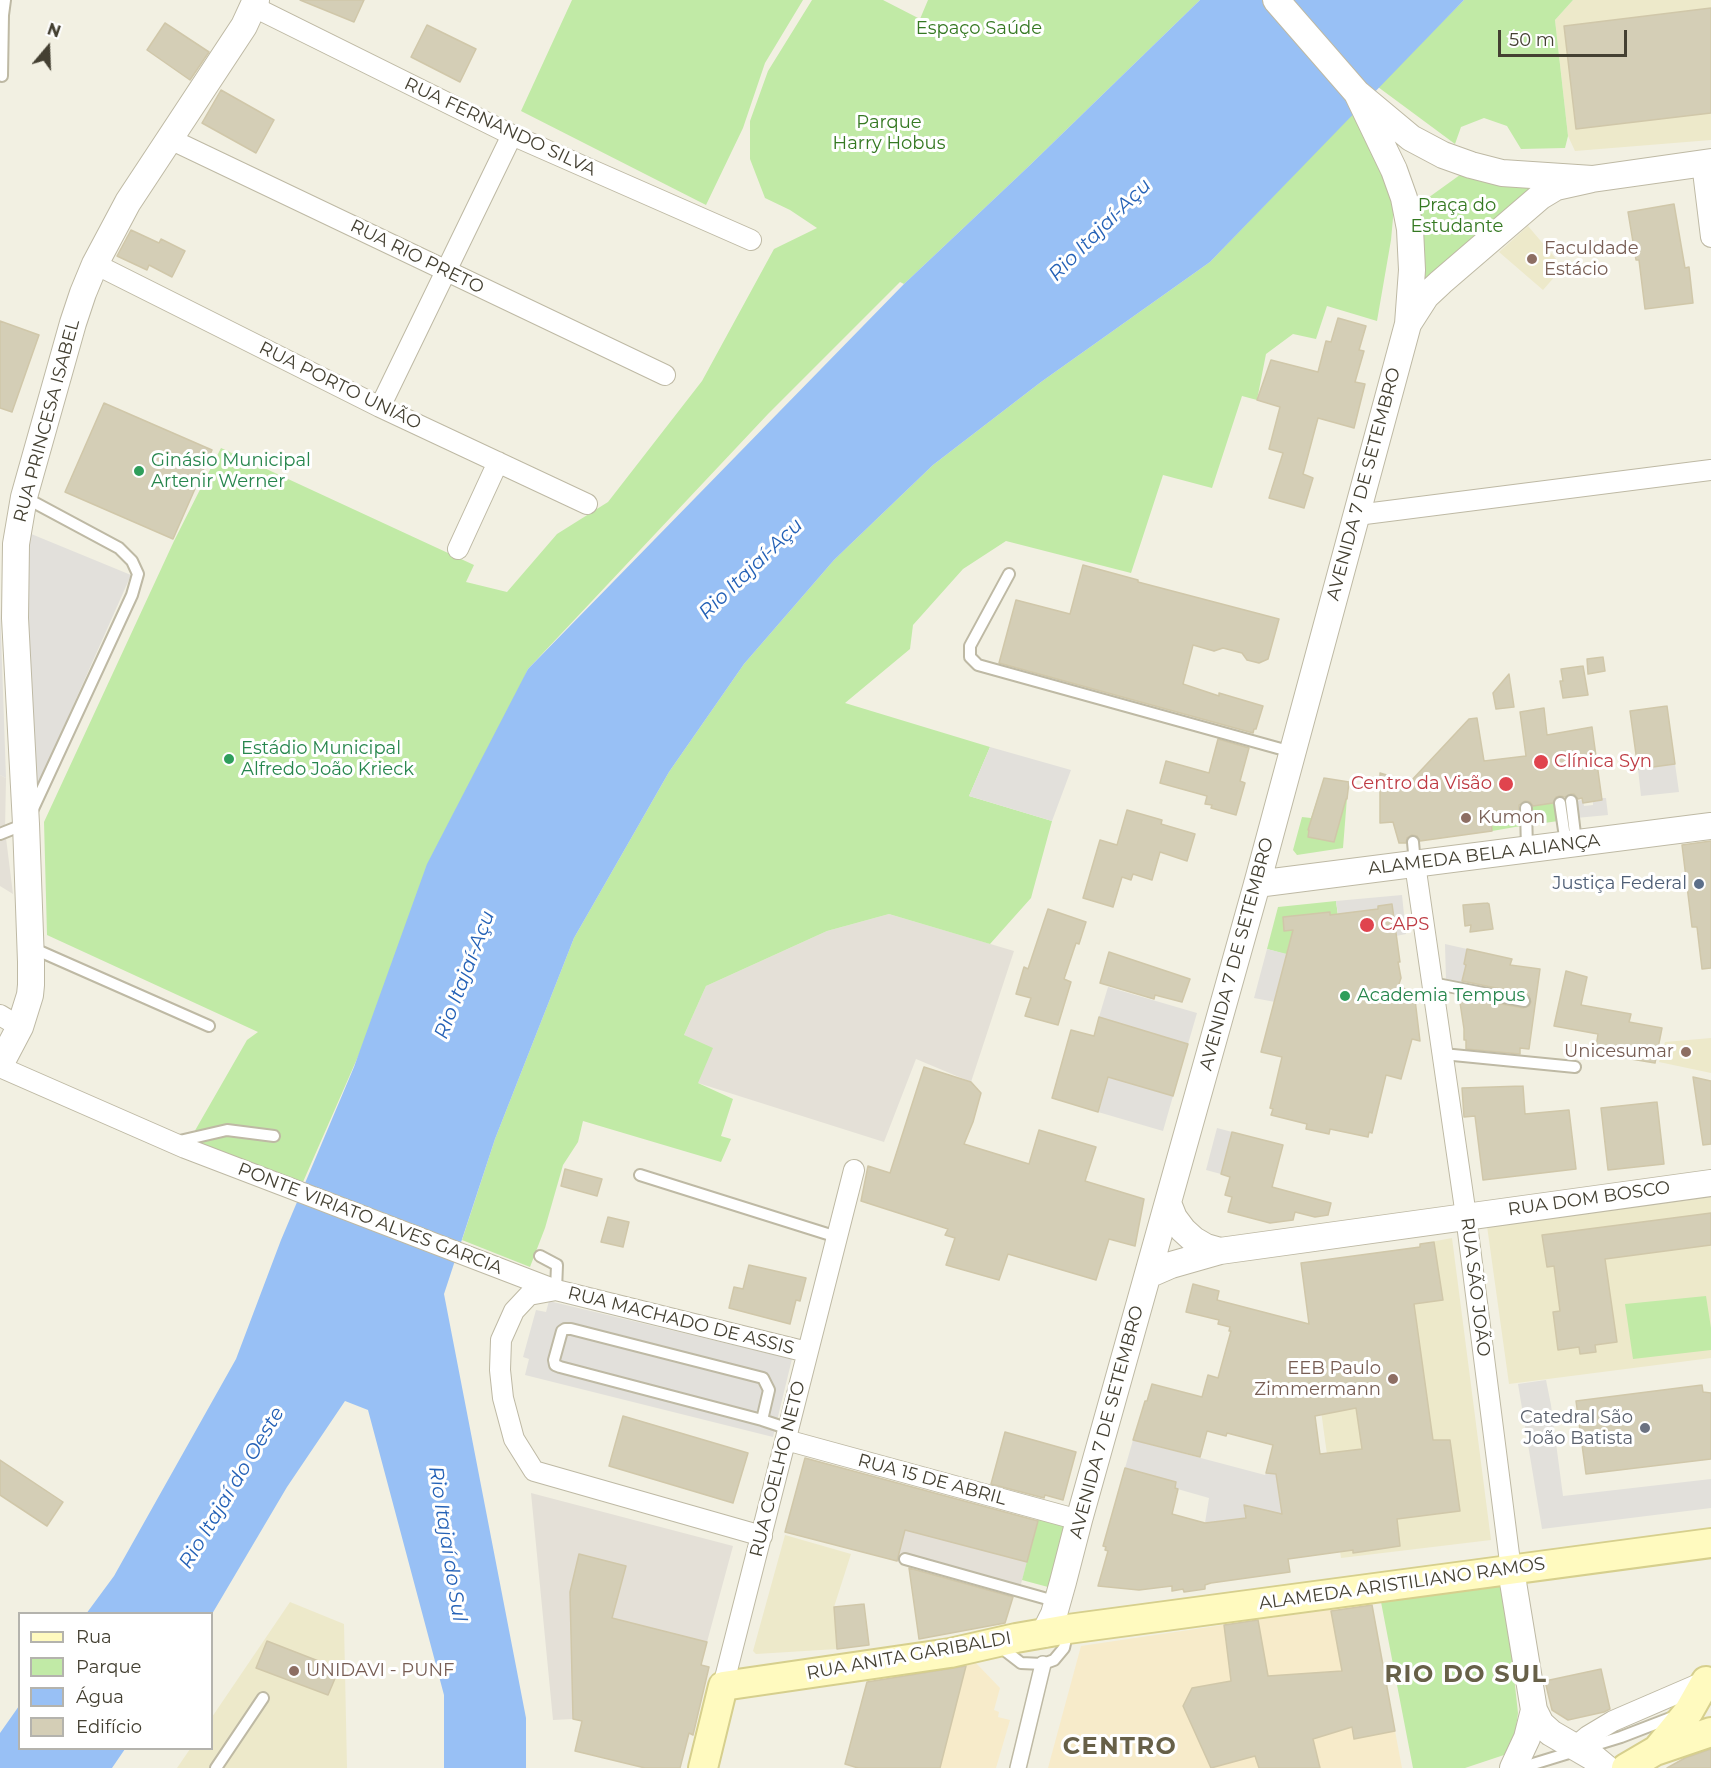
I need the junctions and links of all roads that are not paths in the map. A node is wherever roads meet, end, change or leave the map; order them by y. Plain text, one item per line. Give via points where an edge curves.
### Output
1 (5, 0) edge
2 (1276, 0) edge
3 (255, 4) edge
4 (2, 76) dead end
5 (1357, 93) junction
6 (512, 135) junction
7 (170, 139) junction
8 (1707, 162) edge
9 (1592, 179) junction
10 (1711, 237) edge
11 (750, 240) dead end
12 (95, 264) junction
13 (447, 272) junction
14 (1408, 324) junction
15 (665, 375) dead end
16 (380, 407) junction
17 (498, 462) junction
18 (1711, 470) edge
19 (24, 497) junction
20 (587, 504) dead end
21 (1356, 515) junction
22 (458, 549) dead end
23 (1009, 574) dead end
24 (1292, 752) junction
25 (1566, 802) dead end
26 (1526, 808) dead end
27 (26, 824) junction
28 (1711, 826) edge
29 (0, 834) edge
30 (1571, 844) junction
31 (1527, 850) junction
32 (1414, 853) junction
33 (1257, 884) junction
34 (30, 947) junction
35 (1432, 983) junction
36 (1524, 1001) dead end
37 (10, 1021) edge
38 (209, 1026) dead end
39 (1443, 1054) junction
40 (0, 1066) edge
41 (1575, 1067) dead end
42 (274, 1136) dead end
43 (179, 1145) junction
44 (854, 1170) dead end
45 (640, 1175) dead end
46 (1711, 1183) edge
47 (1168, 1203) junction
48 (1466, 1216) junction
49 (837, 1238) junction
50 (1220, 1251) junction
51 (540, 1256) dead end
52 (1148, 1275) junction
53 (555, 1290) junction
54 (807, 1352) junction
55 (762, 1420) junction
56 (787, 1434) junction
57 (1079, 1520) junction
58 (762, 1536) junction
59 (1711, 1544) edge
60 (905, 1559) dead end
61 (1511, 1570) junction
62 (1061, 1592) junction
63 (1068, 1630) junction
64 (995, 1643) junction
65 (1043, 1664) junction
66 (1709, 1680) edge
67 (723, 1686) junction
68 (263, 1698) dead end
69 (1534, 1710) junction
70 (1700, 1717) edge
71 (1579, 1751) junction
72 (1655, 1760) edge
73 (216, 1768) edge
74 (703, 1768) edge
75 (1018, 1768) edge
76 (1513, 1768) edge
77 (1520, 1768) edge
78 (1606, 1768) edge
79 (1626, 1768) edge

1 - 4 lane
2 - 5 street
3 - 6 street, RUA FERNANDO SILVA
3 - 7 street, RUA PRINCESA ISABEL
5 - 9 street via 1411,138 1443,155 1502,173
5 - 14 street via 1404,198 1412,270
6 - 11 street, RUA FERNANDO SILVA
6 - 13 street
7 - 12 street, RUA PRINCESA ISABEL via 128,202
7 - 13 street, RUA RIO PRETO
8 - 9 street
8 - 10 street
9 - 14 street via 1540,196 1441,282
12 - 16 street, RUA PORTO UNIÃO
12 - 19 street, RUA PRINCESA ISABEL via 73,323
13 - 15 street, RUA RIO PRETO
13 - 16 street
14 - 21 street, AVENIDA 7 DE SETEMBRO
16 - 17 street, RUA PORTO UNIÃO
17 - 20 street, RUA PORTO UNIÃO
17 - 22 street
18 - 21 street
19 - 27 street, RUA PRINCESA ISABEL via 16,544 15,618
19 - 27 lane via 119,548 138,574 132,595
21 - 24 street, AVENIDA 7 DE SETEMBRO
23 - 24 lane via 970,646 970,657 978,665
24 - 33 street, AVENIDA 7 DE SETEMBRO
25 - 30 lane
26 - 31 lane
27 - 29 lane
27 - 34 street, RUA PRINCESA ISABEL
28 - 30 street, ALAMEDA BELA ALIANÇA
30 - 31 street, ALAMEDA BELA ALIANÇA
31 - 32 street, ALAMEDA BELA ALIANÇA
32 - 33 street, ALAMEDA BELA ALIANÇA
32 - 35 street, RUA SÃO JOÃO
33 - 47 street, AVENIDA 7 DE SETEMBRO
34 - 37 street, RUA PRINCESA ISABEL via 30,995
34 - 38 lane
35 - 36 lane
35 - 39 street, RUA SÃO JOÃO
37 - 40 street, RUA PRINCESA ISABEL
39 - 41 lane
39 - 48 street, RUA SÃO JOÃO
40 - 43 street, PONTE VIRIATO ALVES GARCIA
42 - 43 lane via 226,1130
43 - 53 street, PONTE VIRIATO ALVES GARCIA
44 - 49 street, RUA COELHO NETO
45 - 49 lane
46 - 48 street, RUA DOM BOSCO
47 - 50 street via 1183,1230 1206,1247
47 - 52 street, AVENIDA 7 DE SETEMBRO
48 - 50 street, RUA DOM BOSCO
48 - 61 street, RUA SÃO JOÃO
49 - 54 street, RUA COELHO NETO
50 - 52 street, RUA DOM BOSCO
51 - 53 lane via 557,1265
52 - 57 street, AVENIDA 7 DE SETEMBRO
53 - 54 street, RUA MACHADO DE ASSIS
53 - 58 street via 529,1295 514,1311 501,1340 503,1398 514,1439 534,1471
54 - 56 street, RUA COELHO NETO
55 - 55 lane via 769,1390 763,1378 571,1329 562,1331 555,1365
55 - 56 lane
56 - 57 street, RUA 15 DE ABRIL
56 - 58 street, RUA COELHO NETO
57 - 62 street, AVENIDA 7 DE SETEMBRO
58 - 67 street, RUA COELHO NETO
59 - 61 main road, ALAMEDA ARISTILIANO RAMOS
60 - 62 lane
61 - 63 main road, ALAMEDA ARISTILIANO RAMOS
61 - 69 street, RUA SÃO JOÃO
62 - 63 street, AVENIDA 7 DE SETEMBRO via 1051,1622
62 - 63 street via 1082,1615
63 - 64 main road, RUA ANITA GARIBALDI
63 - 65 lane via 1064,1648 1054,1660
64 - 65 lane via 1021,1663
64 - 67 main road, RUA ANITA GARIBALDI
65 - 75 street
66 - 70 main road
66 - 71 street via 1613,1721 1582,1741
67 - 74 main road, RUA COELHO NETO
68 - 73 lane
69 - 71 street, RUA SÃO JOÃO via 1541,1724
69 - 76 street, RUA SÃO JOÃO
70 - 71 lane
70 - 72 main road
71 - 77 lane
71 - 78 street, RUA SÃO JOÃO
72 - 79 main road

